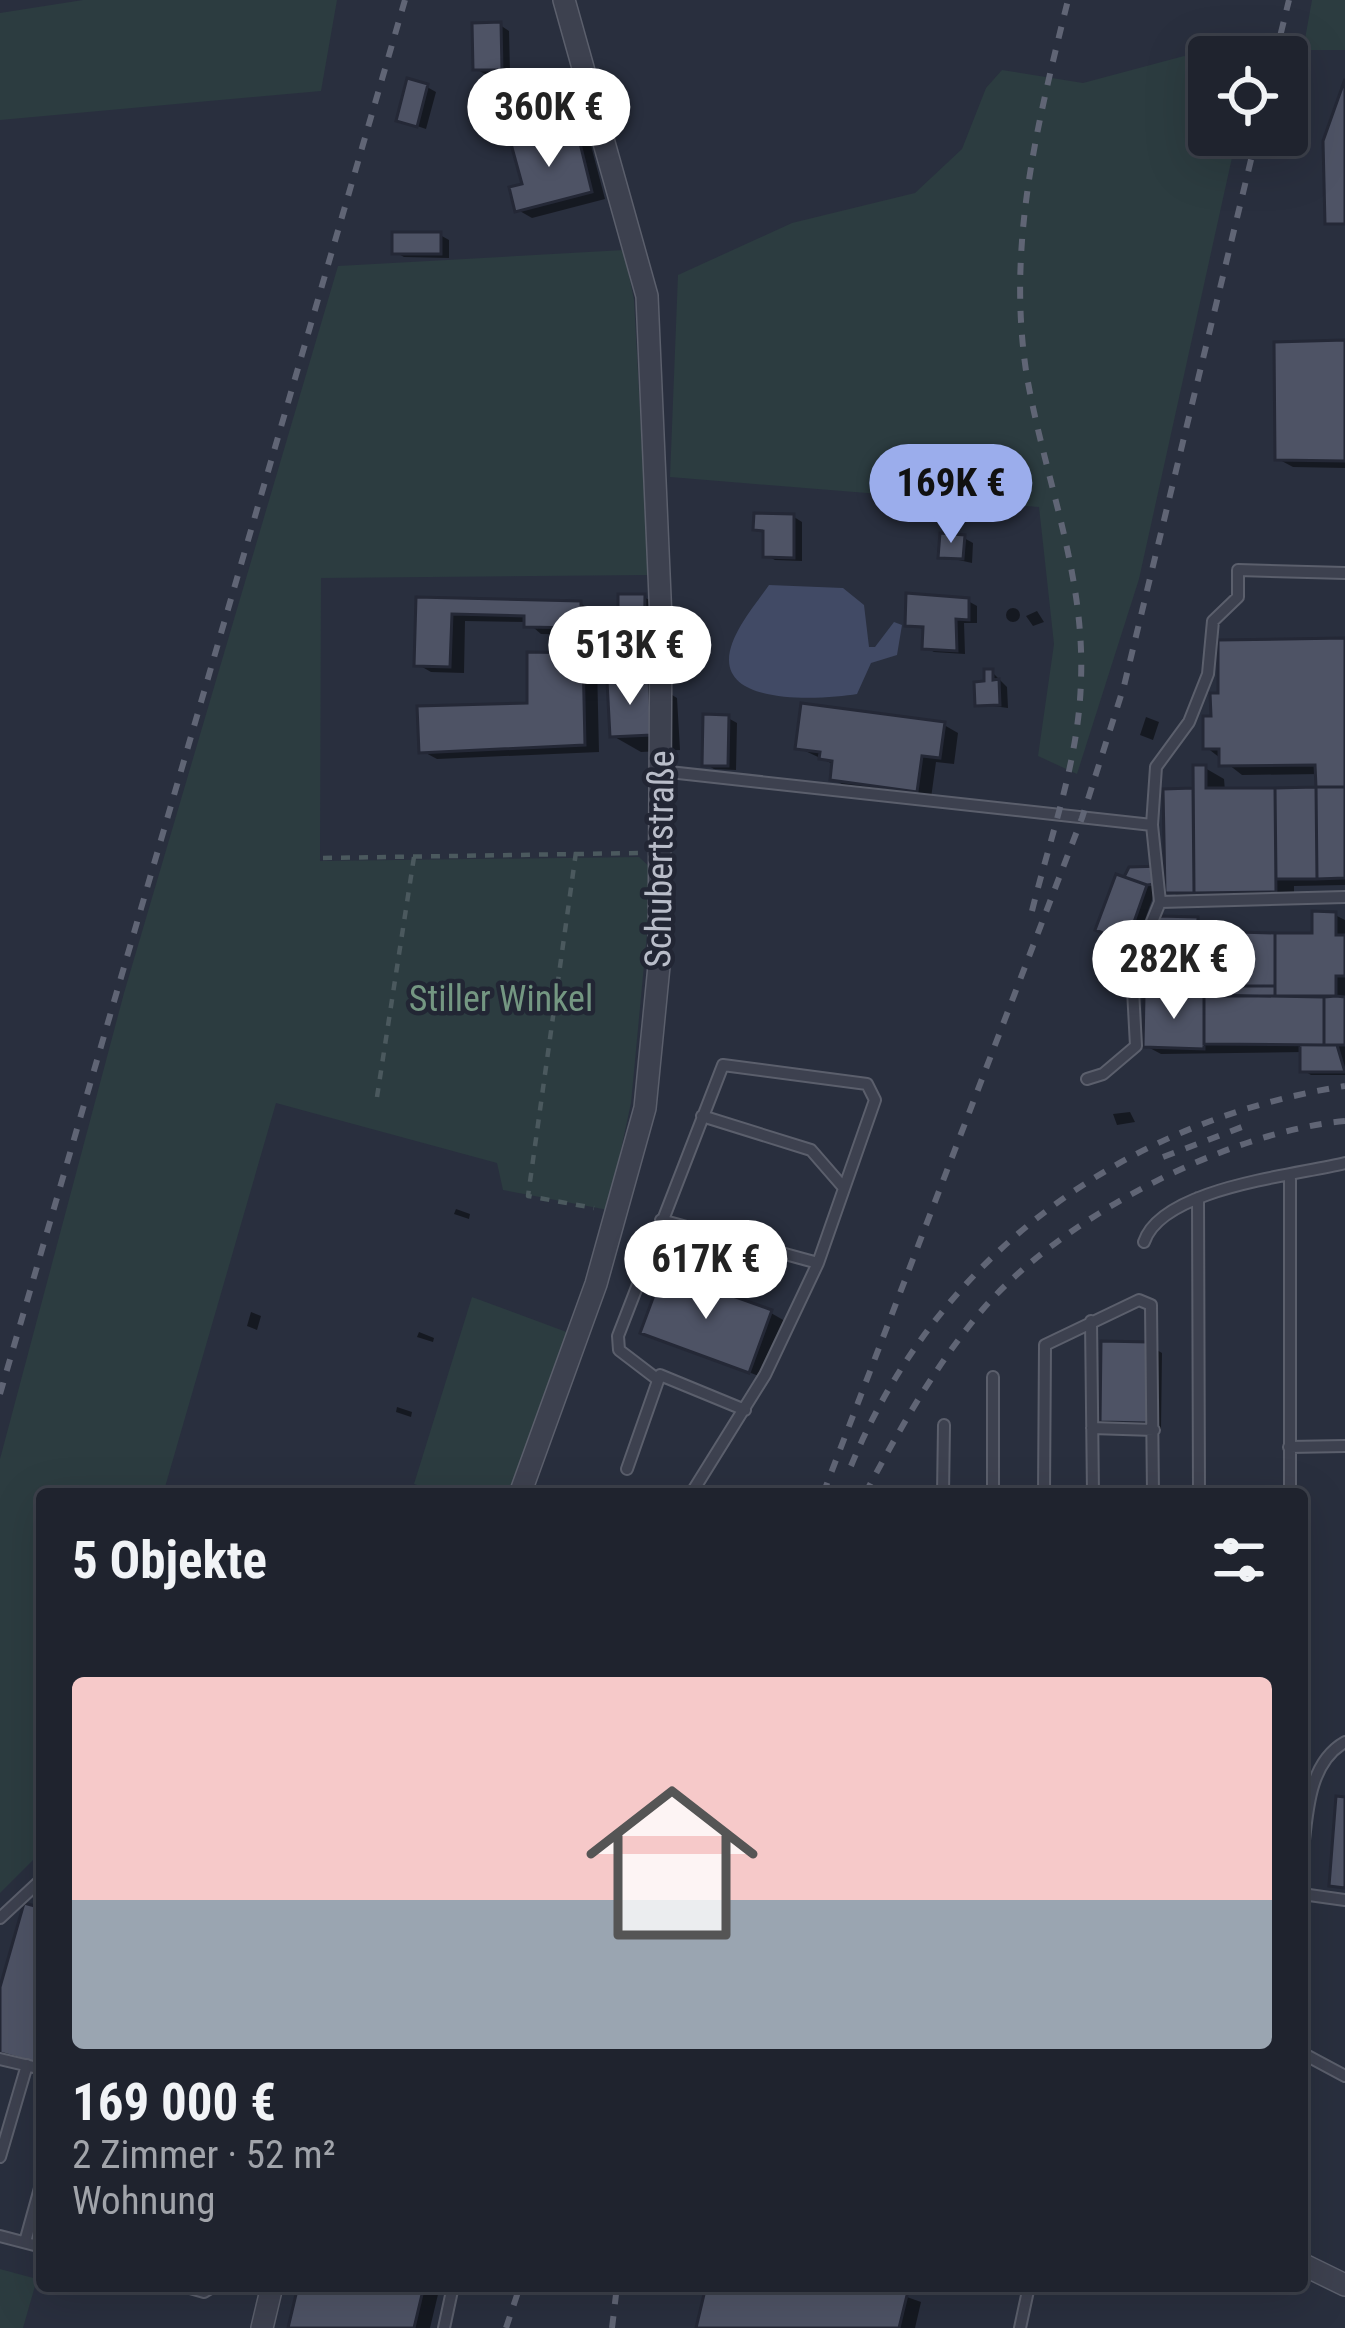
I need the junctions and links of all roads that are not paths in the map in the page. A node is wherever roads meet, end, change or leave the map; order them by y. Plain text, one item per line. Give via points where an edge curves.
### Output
1 (564, 0) edge
2 (1345, 573) edge
3 (660, 771) junction
4 (1152, 825) junction
5 (1345, 897) edge
6 (1160, 902) junction
7 (1087, 1079) dead end
8 (702, 1116) junction
9 (1345, 1163) edge
10 (1290, 1177) junction
11 (844, 1188) junction
12 (1198, 1198) junction
13 (661, 1220) junction
14 (1144, 1242) dead end
15 (818, 1263) junction
16 (1091, 1321) junction
17 (993, 1377) dead end
18 (657, 1379) junction
19 (745, 1410) junction
20 (944, 1425) dead end
21 (1093, 1428) junction
22 (1154, 1430) junction
23 (1289, 1447) junction
24 (1345, 1447) edge
25 (627, 1468) dead end
26 (522, 1488) edge
27 (695, 1488) edge
28 (943, 1488) edge
29 (993, 1488) edge
30 (1044, 1488) edge
31 (1094, 1488) edge
32 (1153, 1488) edge
33 (1199, 1488) edge
34 (1290, 1488) edge
35 (1345, 1742) edge
36 (1308, 1816) edge
37 (36, 1885) edge
38 (1308, 1895) edge
39 (1345, 1900) edge
40 (0, 1918) edge
41 (1308, 2056) edge
42 (0, 2059) edge
43 (27, 2065) junction
44 (36, 2067) edge
45 (1345, 2076) edge
46 (0, 2157) edge
47 (36, 2203) edge
48 (0, 2236) edge
49 (25, 2242) junction
50 (36, 2245) edge
51 (1308, 2267) edge
52 (1345, 2285) edge
53 (271, 2292) edge
54 (452, 2292) edge
55 (1028, 2292) edge
56 (262, 2328) edge
57 (444, 2328) edge
58 (1020, 2328) edge

1 - 3 street, Schubertstraße via 647,296 662,620
2 - 4 lane via 1238,570 1238,597 1213,621 1208,674 1189,722 1156,767
3 - 4 lane
3 - 26 street, Schubertstraße via 659,966 645,1108
4 - 6 lane
5 - 6 lane
6 - 7 lane via 1132,971 1136,1046
8 - 11 lane via 811,1150
8 - 11 lane via 730,1061 867,1084 875,1100
8 - 13 lane
9 - 10 lane
10 - 12 lane
10 - 23 lane
11 - 15 lane
12 - 14 lane via 1160,1214
12 - 33 lane
13 - 15 lane
13 - 18 lane via 617,1342
15 - 19 lane
16 - 21 lane
16 - 22 lane via 1139,1300 1151,1305
16 - 30 lane via 1045,1345
17 - 29 lane
18 - 19 lane via 665,1373
18 - 25 lane
19 - 27 lane
20 - 28 lane
21 - 22 lane
21 - 31 lane
22 - 32 lane
23 - 24 lane
23 - 34 lane
35 - 36 lane via 1312,1787
37 - 40 lane
38 - 39 lane
41 - 45 lane
42 - 43 lane
43 - 44 lane
43 - 46 lane
47 - 49 lane
48 - 49 lane
49 - 50 lane
51 - 52 street
53 - 56 street
54 - 57 lane
55 - 58 lane

